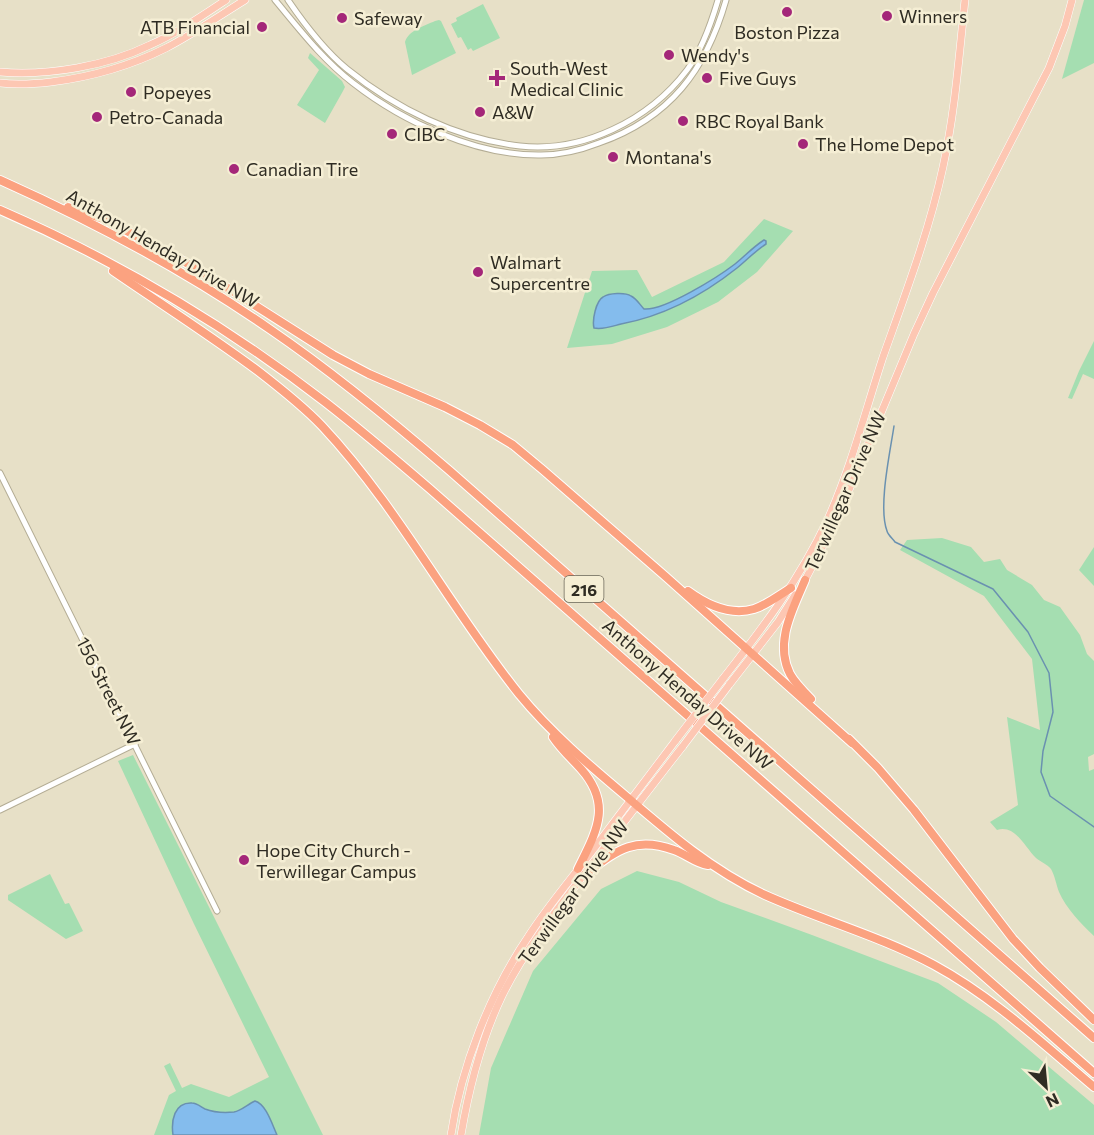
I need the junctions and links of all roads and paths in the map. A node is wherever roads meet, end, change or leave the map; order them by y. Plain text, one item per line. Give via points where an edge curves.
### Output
1 (226, 0) edge
2 (245, 0) edge
3 (275, 0) edge
4 (288, 0) edge
5 (718, 0) edge
6 (726, 0) edge
7 (965, 0) edge
8 (1072, 0) edge
9 (0, 72) edge
10 (0, 83) edge
11 (0, 180) edge
12 (34, 195) junction
13 (0, 210) edge
14 (81, 248) junction
15 (0, 473) edge
16 (665, 576) junction
17 (805, 580) junction
18 (791, 588) junction
19 (750, 652) junction
20 (538, 717) junction
21 (852, 743) junction
22 (135, 744) junction
23 (634, 802) junction
24 (0, 810) edge
25 (713, 866) junction
26 (581, 872) junction
27 (217, 911) dead end
28 (1094, 1020) edge
29 (1094, 1038) edge
30 (1094, 1073) edge
31 (1094, 1087) edge
32 (451, 1135) edge
33 (461, 1135) edge

1 - 9 main road via 168,36 128,54 64,69
2 - 10 main road via 167,48 122,66 59,81
3 - 6 street via 337,70 395,111 470,144 540,155 610,139 659,111 702,62
4 - 5 street via 331,54 388,98 454,130 520,146 543,147 599,135 630,121 665,94 698,52
7 - 18 main road, Terwillegar Drive NW via 951,129 933,207 845,474 827,521
8 - 17 main road, Terwillegar Drive NW via 1046,75 933,293 836,521
11 - 12 highway, Anthony Henday Drive NW / 216
12 - 16 highway via 106,220 196,268 333,355 496,434
12 - 29 highway, Anthony Henday Drive NW / 216 via 221,297 369,402
13 - 14 highway, Anthony Henday Drive NW / 216
14 - 20 highway via 233,352 322,426 378,495
14 - 30 highway, Anthony Henday Drive NW / 216 via 208,321 353,424
15 - 22 street, 156 Street NW
16 - 18 highway via 707,603 735,612 755,609
16 - 19 highway
17 - 19 main road, Terwillegar Drive NW via 778,622
17 - 21 highway via 787,623 785,659 798,685
18 - 19 main road, Terwillegar Drive NW
19 - 21 highway
19 - 23 main road, Terwillegar Drive NW, bridge via 683,746
19 - 23 main road, Terwillegar Drive NW, bridge via 676,740
20 - 23 highway
20 - 26 highway via 582,770 597,797 599,822
21 - 28 highway via 914,810 1013,939
22 - 24 street
22 - 27 street, 156 Street NW
23 - 25 highway
23 - 26 main road, Terwillegar Drive NW
25 - 26 highway via 656,844 638,844
25 - 31 highway via 763,894 865,933 936,966 996,1005
26 - 32 main road, Terwillegar Drive NW via 527,937 493,998 479,1031
26 - 33 main road, Terwillegar Drive NW via 502,996 486,1034

